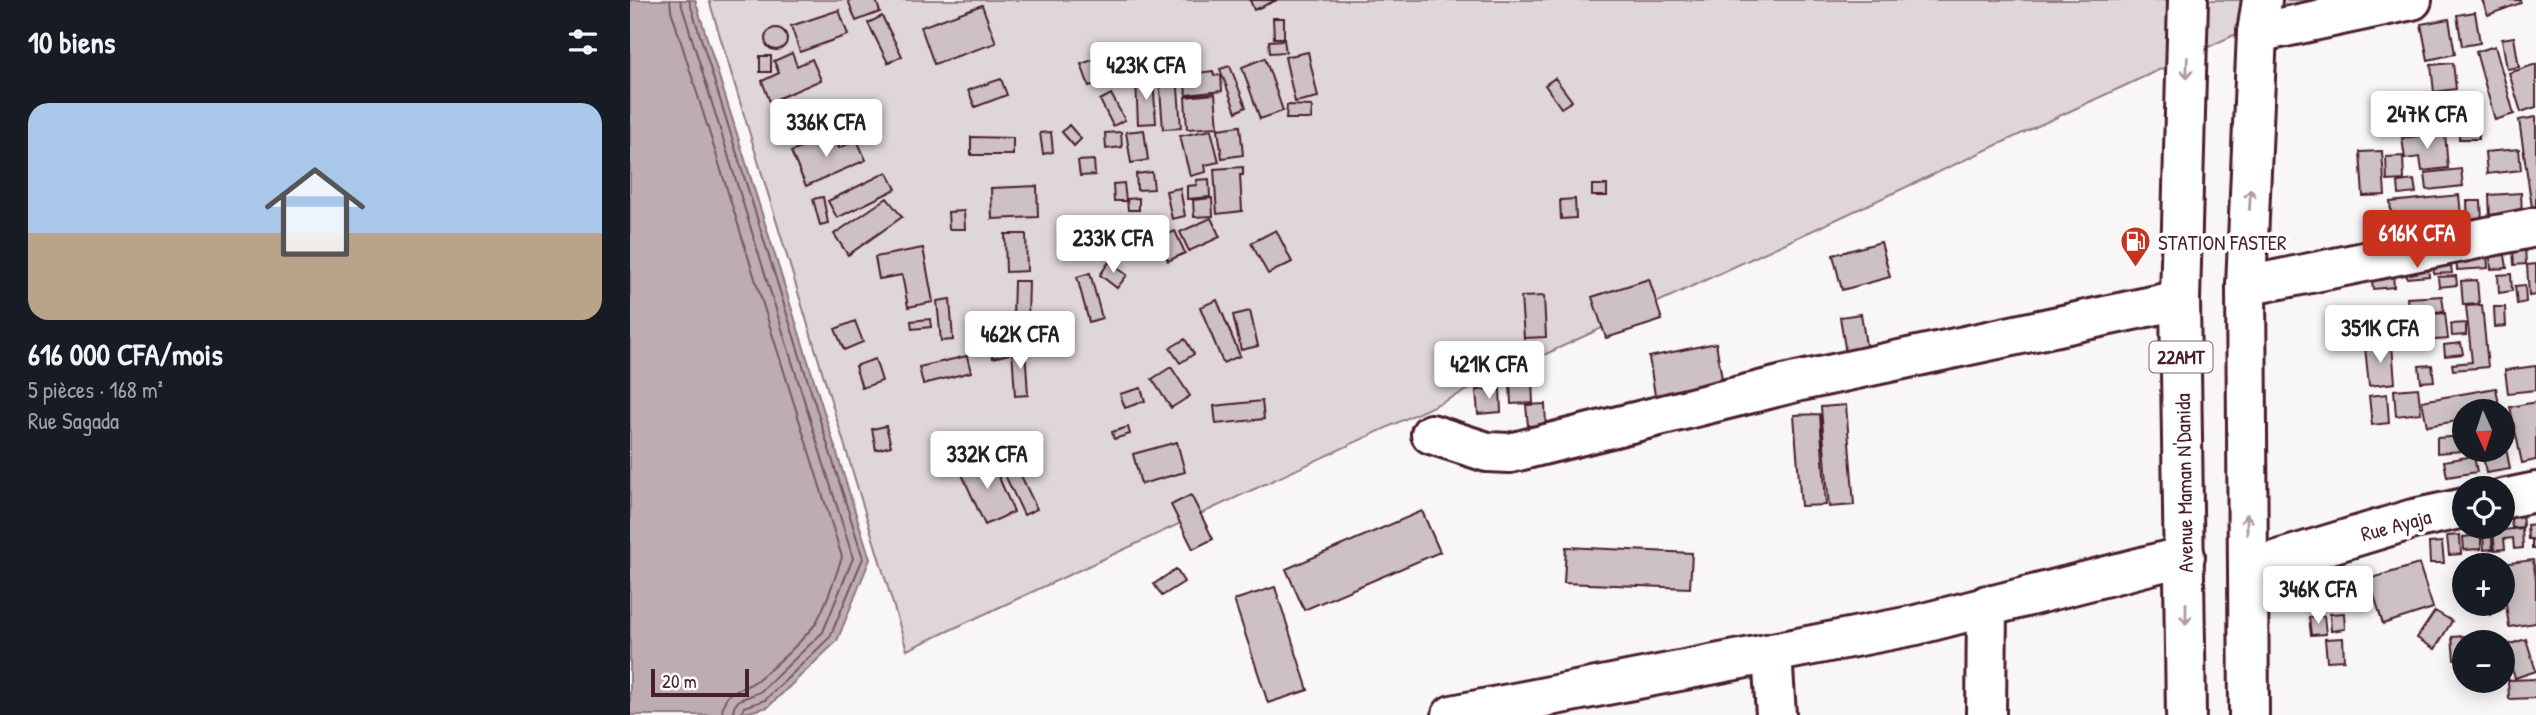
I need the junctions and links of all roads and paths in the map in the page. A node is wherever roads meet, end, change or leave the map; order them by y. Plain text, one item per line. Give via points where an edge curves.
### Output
1 (2188, 0) edge
2 (2412, 0) edge
3 (2260, 16) edge
4 (2536, 227) edge
5 (2246, 286) junction
6 (2180, 300) junction
7 (1431, 434) dead end
8 (2536, 492) edge
9 (2515, 496) edge
10 (2452, 511) edge
11 (2185, 556) junction
12 (2248, 569) junction
13 (1987, 605) junction
14 (1772, 653) junction
15 (1452, 715) edge
16 (1776, 715) edge
17 (1986, 715) edge
18 (2186, 715) edge
19 (2249, 715) edge

1 -> 6 main road, Avenue Maman N'Danida / 22AMT
2 - 3 main road
5 -> 3 main road
4 - 5 main road
12 -> 5 main road
6 - 7 main road via 1796,382 1510,453 1487,452
6 - 11 main road, Avenue Maman N'Danida / 22AMT
8 - 9 main road
10 - 12 main road, Rue Ayaja
11 - 13 main road
11 -> 18 main road, Avenue Maman N'Danida / 22AMT
12 - 19 main road
13 - 14 main road via 1916,625
13 - 17 main road
14 - 15 main road
14 - 16 main road

